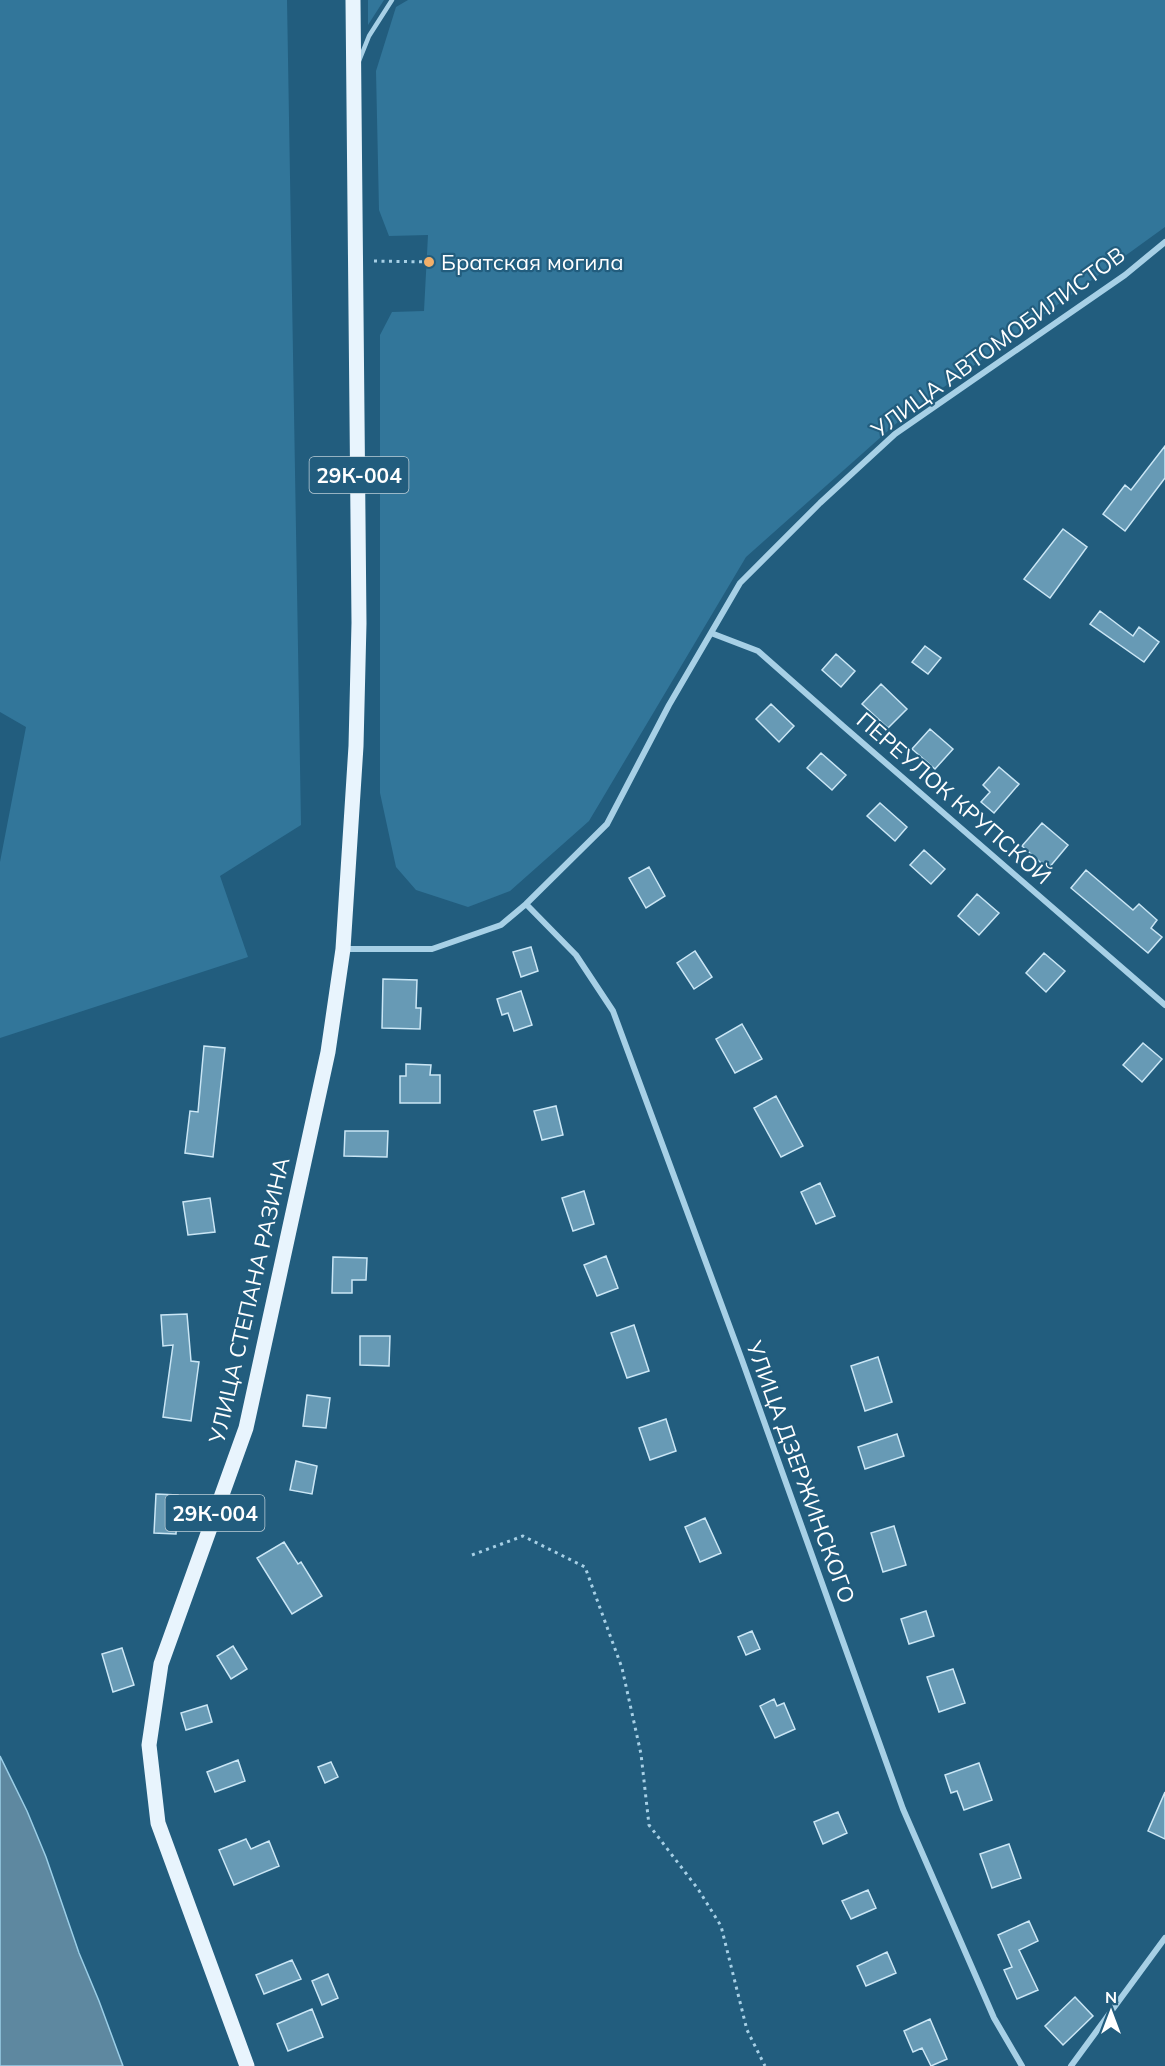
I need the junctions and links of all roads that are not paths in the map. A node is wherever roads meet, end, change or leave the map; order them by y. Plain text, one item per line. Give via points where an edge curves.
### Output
1 (353, 0) edge
2 (392, 0) edge
3 (354, 72) junction
4 (1165, 242) edge
5 (711, 633) junction
6 (526, 904) junction
7 (343, 949) junction
8 (1165, 1005) edge
9 (1165, 1938) edge
10 (1077, 2062) edge
11 (247, 2066) edge
12 (1022, 2066) edge
13 (1071, 2066) edge

1 - 3 main road, 29К-004
2 - 3 lane via 369,36
3 - 7 main road, 29К-004 via 359,623 356,746
4 - 5 street, УЛИЦА АВТОМОБИЛИСТОВ via 1125,275 895,434 740,583
5 - 6 street, УЛИЦА АВТОМОБИЛИСТОВ via 607,824
5 - 8 street, ПЕРЕУЛОК КРУПСКОЙ via 759,651
6 - 7 street, УЛИЦА АВТОМОБИЛИСТОВ via 501,925 432,949
6 - 12 street, УЛИЦА ДЗЕРЖИНСКОГО via 576,954 613,1011 903,1809 994,2018
7 - 11 main road, УЛИЦА СТЕПАНА РАЗИНА / 29К-004 via 328,1052 246,1428 161,1664 149,1745 158,1823
9 - 10 street
10 - 13 street

